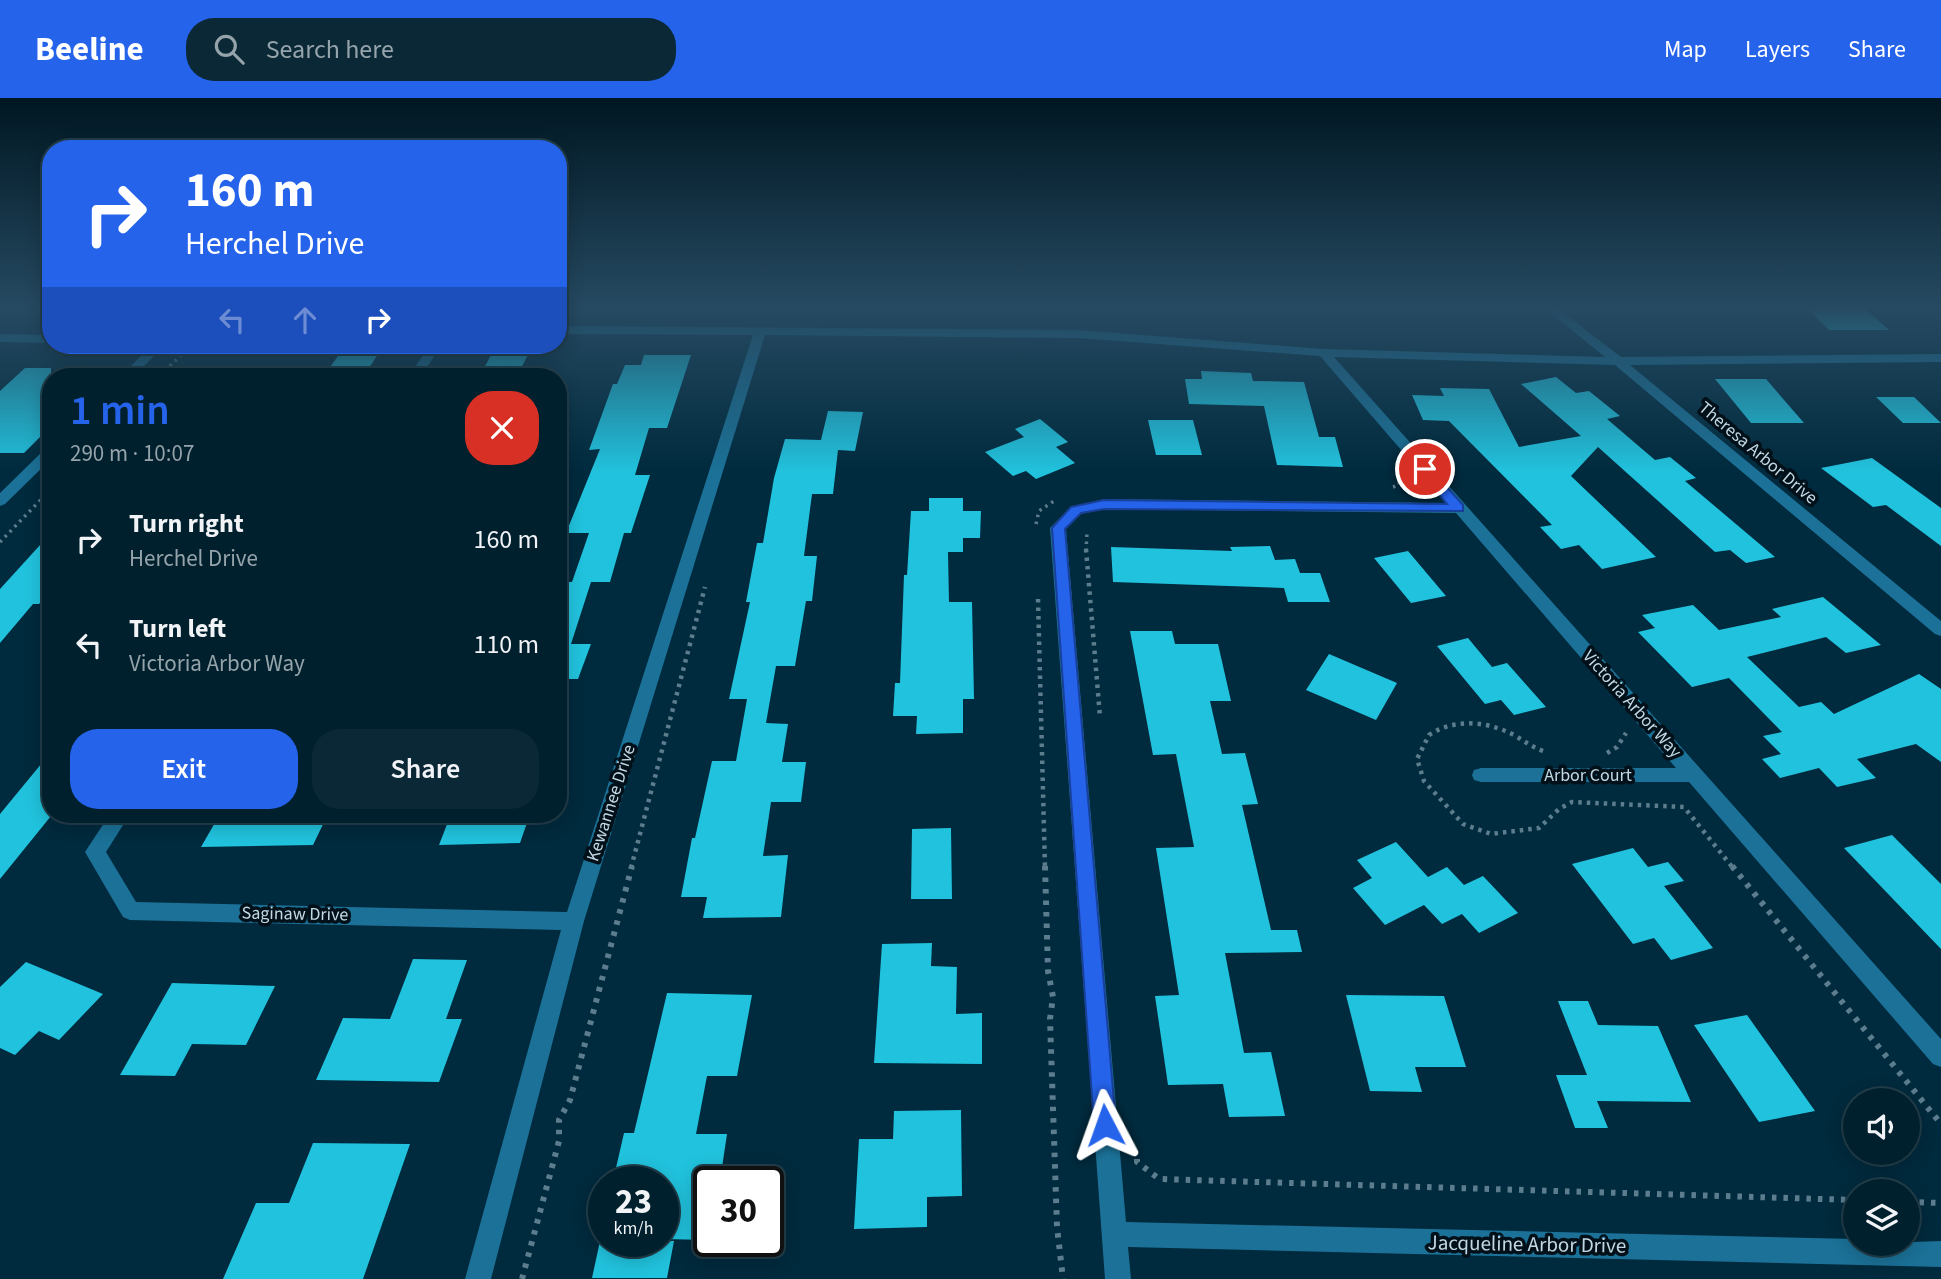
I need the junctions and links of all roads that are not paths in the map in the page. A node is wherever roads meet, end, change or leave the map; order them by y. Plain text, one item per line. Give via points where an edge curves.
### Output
1 (751, 362) edge
2 (1332, 362) edge
3 (1620, 362) edge
4 (42, 459) edge
5 (6, 490) edge
6 (0, 501) edge
7 (1458, 508) junction
8 (1941, 631) edge
9 (1481, 775) dead end
10 (1695, 775) junction
11 (114, 823) edge
12 (574, 920) junction
13 (1941, 1056) edge
14 (1114, 1234) junction
15 (1941, 1254) edge
16 (478, 1279) edge
17 (1118, 1279) edge

1 - 12 street, Kewannee Drive
2 - 7 street, Victoria Arbor Way
3 - 8 street, Theresa Arbor Drive
4 - 5 street
5 - 6 street
7 - 10 street, Victoria Arbor Way
7 - 14 street via 1104,504 1076,510 1058,528
9 - 10 street, Arbor Court
10 - 13 street, Victoria Arbor Way
11 - 12 street, Saginaw Drive via 95,852 130,911
12 - 16 street, Kewannee Drive
14 - 15 street, Jacqueline Arbor Drive
14 - 17 street

